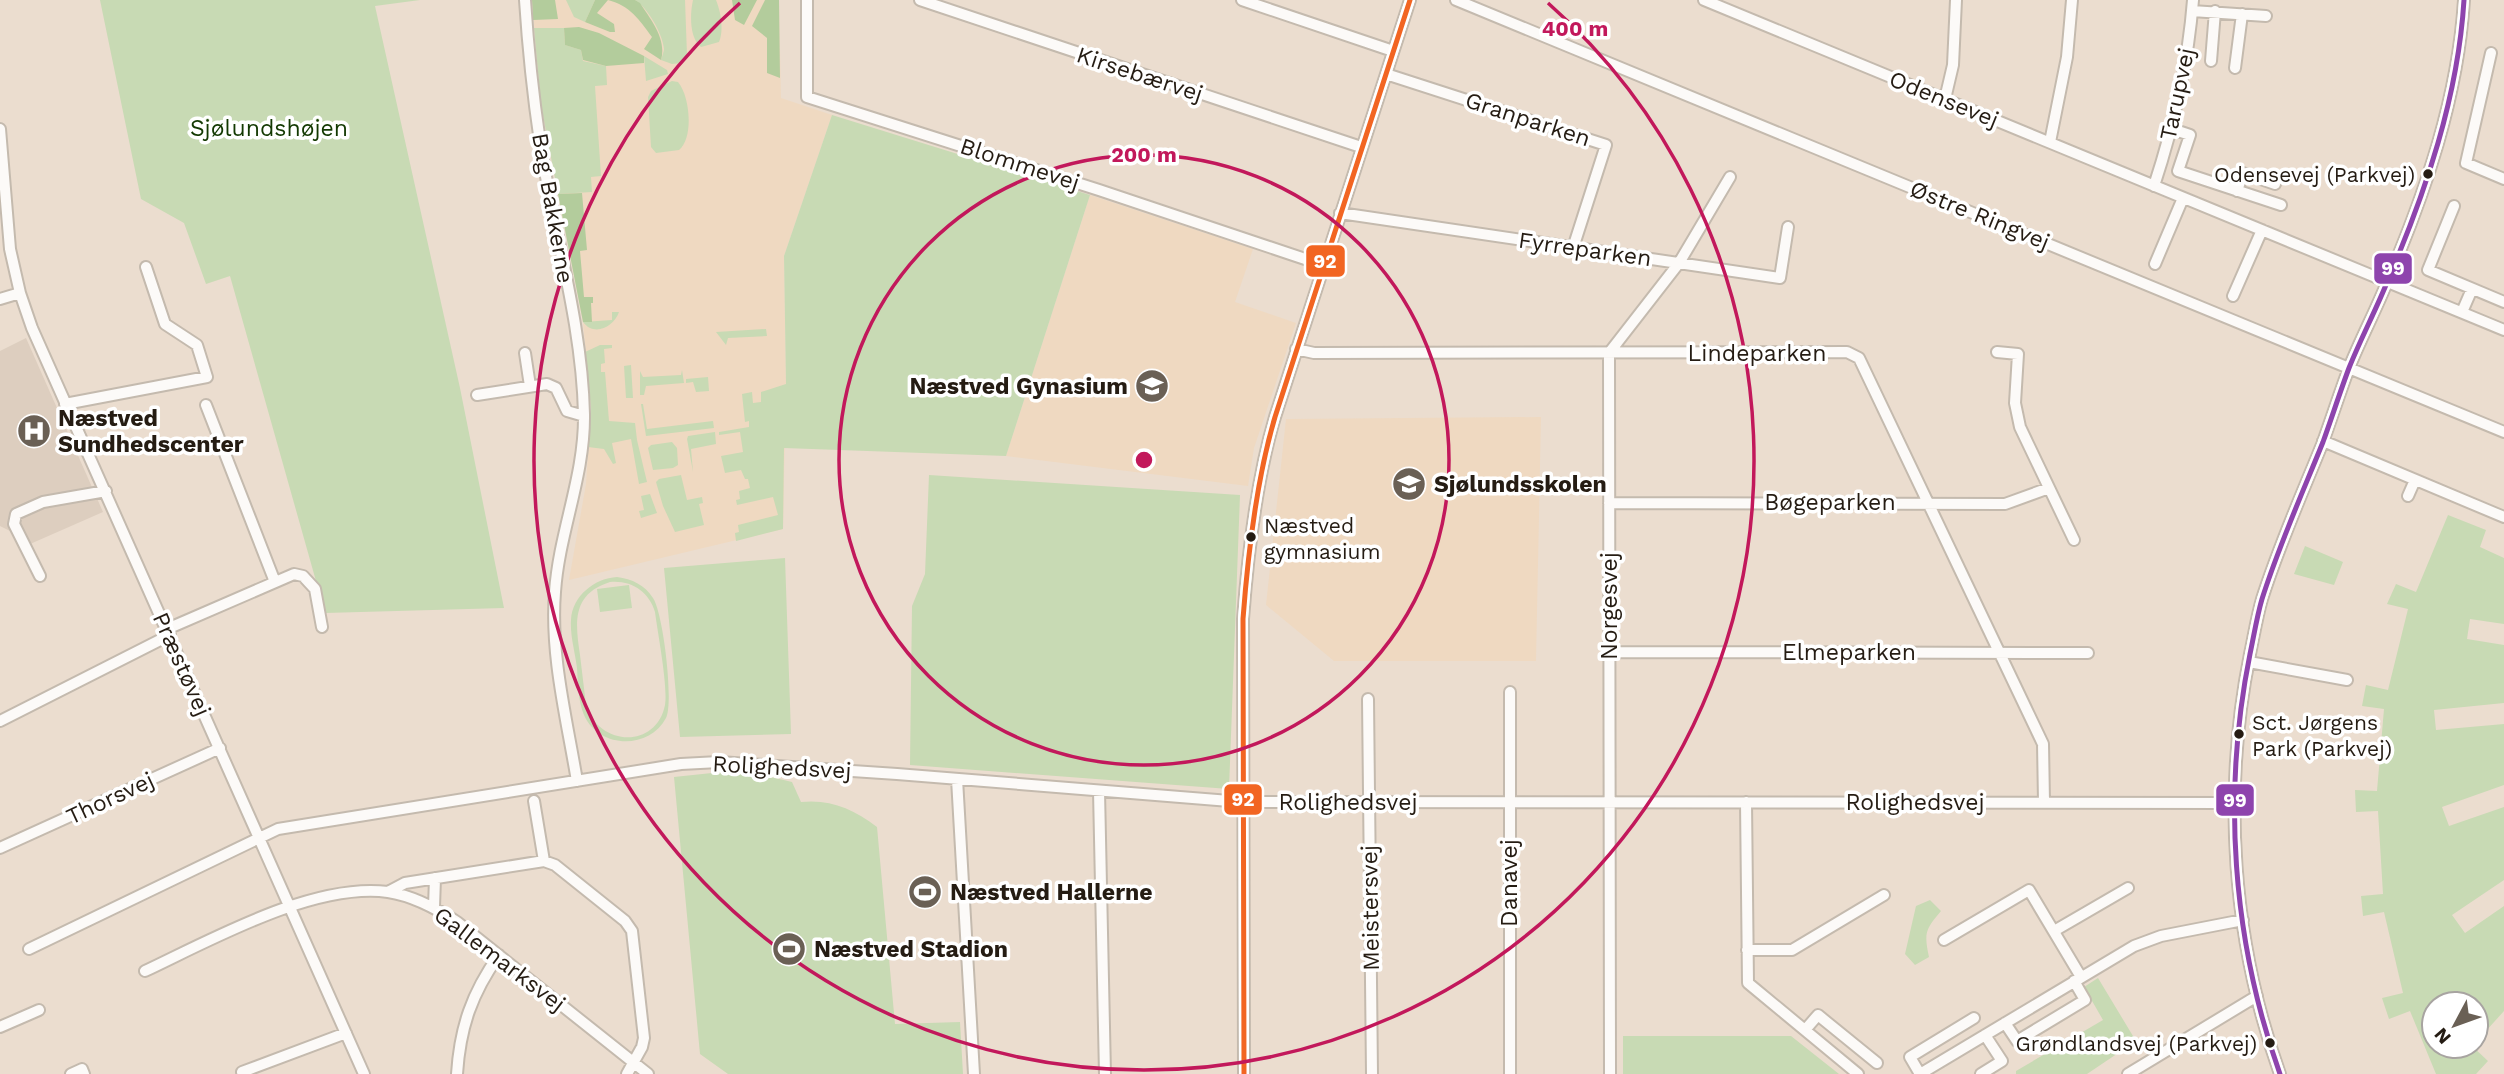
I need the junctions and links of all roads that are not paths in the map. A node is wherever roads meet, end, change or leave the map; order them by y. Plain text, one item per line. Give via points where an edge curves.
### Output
1 (524, 0) edge
2 (807, 0) edge
3 (919, 0) edge
4 (1241, 0) edge
5 (1410, 0) edge
6 (1456, 0) edge
7 (1704, 0) edge
8 (1956, 0) edge
9 (2072, 0) edge
10 (2464, 0) edge
11 (2193, 5) edge
12 (2215, 11) junction
13 (2242, 14) junction
14 (2266, 16) dead end
15 (1393, 51) junction
16 (2491, 54) dead end
17 (2211, 61) dead end
18 (2235, 68) dead end
19 (1386, 74) junction
20 (1945, 99) junction
21 (0, 129) edge
22 (2172, 129) junction
23 (2050, 142) junction
24 (1361, 148) junction
25 (1730, 177) dead end
26 (2504, 179) edge
27 (2275, 184) dead end
28 (2154, 186) junction
29 (2237, 191) junction
30 (2183, 198) junction
31 (2281, 205) dead end
32 (2455, 206) dead end
33 (1340, 213) junction
34 (1788, 227) dead end
35 (2262, 230) junction
36 (1573, 247) junction
37 (1679, 263) junction
38 (2155, 264) dead end
39 (1324, 265) junction
40 (146, 267) dead end
41 (2388, 281) junction
42 (2472, 289) junction
43 (20, 293) junction
44 (2233, 296) dead end
45 (0, 299) edge
46 (2504, 302) edge
47 (2462, 312) junction
48 (2504, 330) edge
49 (1296, 349) junction
50 (1997, 352) dead end
51 (525, 353) dead end
52 (1609, 353) junction
53 (2349, 368) junction
54 (530, 386) junction
55 (477, 395) dead end
56 (65, 404) junction
57 (206, 405) dead end
58 (584, 416) junction
59 (2504, 432) edge
60 (2323, 441) junction
61 (2416, 480) junction
62 (2049, 488) junction
63 (106, 491) junction
64 (2408, 496) dead end
65 (1926, 502) junction
66 (1609, 503) junction
67 (2504, 517) edge
68 (2074, 540) dead end
69 (40, 576) dead end
70 (275, 582) junction
71 (322, 627) dead end
72 (168, 632) junction
73 (1609, 652) junction
74 (1999, 652) junction
75 (2088, 653) dead end
76 (2249, 662) junction
77 (2347, 680) dead end
78 (1510, 692) dead end
79 (1368, 699) dead end
80 (0, 721) edge
81 (220, 748) junction
82 (957, 779) junction
83 (577, 781) junction
84 (1099, 791) junction
85 (534, 801) dead end
86 (1241, 802) junction
87 (1369, 802) junction
88 (1746, 802) junction
89 (2044, 802) junction
90 (1509, 803) junction
91 (1609, 803) junction
92 (2234, 803) junction
93 (260, 837) junction
94 (0, 848) edge
95 (544, 861) junction
96 (435, 878) junction
97 (2128, 888) dead end
98 (388, 892) junction
99 (1884, 895) dead end
100 (290, 904) junction
101 (434, 907) junction
102 (2242, 920) junction
103 (2054, 931) junction
104 (1944, 940) dead end
105 (29, 949) dead end
106 (1748, 950) junction
107 (499, 955) junction
108 (145, 971) dead end
109 (2078, 979) junction
110 (2256, 996) junction
111 (39, 1010) dead end
112 (1974, 1018) dead end
113 (2005, 1023) junction
114 (0, 1027) edge
115 (1805, 1030) junction
116 (346, 1032) junction
117 (1986, 1035) junction
118 (634, 1062) junction
119 (1877, 1063) dead end
120 (242, 1072) dead end
121 (71, 1074) edge
122 (84, 1074) edge
123 (364, 1074) edge
124 (457, 1074) edge
125 (627, 1074) edge
126 (649, 1074) edge
127 (974, 1074) edge
128 (1105, 1074) edge
129 (1244, 1074) edge
130 (1372, 1074) edge
131 (1510, 1074) edge
132 (1609, 1074) edge
133 (1858, 1074) edge
134 (1981, 1074) edge
135 (2128, 1074) edge
136 (2280, 1074) edge

1 - 58 street, Bag Bakkerne via 540,142 569,298
2 - 39 street, Blommevej via 807,97
3 - 24 street, Kirsebærvej
4 - 15 street
5 - 15 street
6 - 53 street, Østre Ringvej
7 - 20 street, Odensevej
8 - 20 street via 1953,65
9 - 23 street via 2067,57
10 - 41 street via 2451,96 2418,207
11 - 12 street
11 - 22 street, Tarupvej
12 - 13 street
12 - 17 street
13 - 14 street
13 - 18 street
15 - 19 street
16 - 26 street via 2466,163
19 - 24 street
19 - 36 street, Granparken via 1606,145
20 - 23 street, Odensevej
21 - 43 street, Præstøvej via 10,249
22 - 28 street, Tarupvej
22 - 29 street via 2190,135 2178,171
23 - 28 street, Odensevej
24 - 33 street
25 - 37 street
27 - 29 street via 2243,173
28 - 30 street, Odensevej
29 - 31 street
30 - 35 street, Odensevej
30 - 38 street
32 - 42 street via 2428,270
33 - 36 street, Fyrreparken
33 - 39 street
34 - 37 street, Fyrreparken via 1780,278
35 - 41 street, Odensevej
35 - 44 street
36 - 37 street, Fyrreparken
37 - 52 street
39 - 49 street
40 - 56 street via 165,324 197,345 206,377
41 - 47 street, Odensevej
41 - 53 street
42 - 46 street
42 - 47 street
43 - 45 street
43 - 56 street, Præstøvej
47 - 48 street, Odensevej
49 - 52 street, Lindeparken via 1314,354
49 - 86 street via 1267,443 1245,585
50 - 62 street via 2018,354 2015,403 2020,427
51 - 54 street
52 - 65 street, Lindeparken via 1847,352 1858,358
52 - 66 street, Norgesvej
53 - 59 street, Østre Ringvej
53 - 60 street
54 - 55 street
54 - 58 street via 553,385 567,411
56 - 63 street, Præstøvej
57 - 70 street
58 - 83 street, Bag Bakkerne via 555,594 557,658
60 - 61 street
60 - 76 street via 2261,601
61 - 64 street
61 - 67 street
62 - 65 street, Bøgeparken via 2005,504
62 - 68 street
63 - 69 street via 43,502 16,514 14,524
63 - 72 street, Præstøvej
65 - 66 street, Bøgeparken
65 - 74 street, Lindeparken
66 - 73 street, Norgesvej
70 - 71 street via 294,574 310,581
70 - 72 street
72 - 80 street
72 - 81 street, Præstøvej
73 - 74 street, Elmeparken
73 - 91 street, Norgesvej
74 - 75 street, Elmeparken
74 - 89 street, Lindeparken via 2043,744
76 - 77 street
76 - 92 street
78 - 90 street, Danavej
79 - 87 street, Meistersvej
81 - 93 street, Præstøvej
81 - 94 street, Thorsvej
82 - 83 street, Rolighedsvej via 719,762
82 - 84 street, Rolighedsvej
82 - 127 street
83 - 93 street, Rolighedsvej via 278,829
84 - 86 street, Rolighedsvej
84 - 128 street
85 - 95 street
86 - 87 street, Rolighedsvej
86 - 129 street
87 - 90 street, Rolighedsvej
87 - 130 street, Meistersvej
88 - 89 street, Rolighedsvej
88 - 91 street, Rolighedsvej
88 - 106 street
89 - 92 street, Rolighedsvej
90 - 91 street, Rolighedsvej
90 - 131 street, Danavej
91 - 132 street, Norgesvej
92 - 102 street
93 - 100 street, Præstøvej
93 - 105 street
95 - 96 street
95 - 118 street via 555,865 632,931 644,1038
96 - 98 street via 405,883
96 - 101 street
97 - 103 street
98 - 100 street, Gallemarksvej via 359,892
98 - 101 street, Gallemarksvej
99 - 106 street via 1792,950
100 - 108 street, Gallemarksvej
100 - 116 street, Præstøvej
101 - 107 street, Gallemarksvej
102 - 109 street via 2161,936 2134,946
102 - 110 street
103 - 104 street via 2029,890
103 - 109 street
106 - 115 street via 1748,983
107 - 118 street, Gallemarksvej
107 - 124 street via 471,1002 458,1050
109 - 113 street
109 - 113 street via 2085,1000 2028,1035 2017,1041
110 - 135 street
110 - 136 street
111 - 114 street
112 - 117 street via 1910,1057 1920,1074
113 - 117 street
115 - 119 street via 1818,1015
115 - 133 street
116 - 120 street
116 - 123 street, Præstøvej
117 - 134 street via 2002,1061
118 - 125 street
118 - 126 street, Gallemarksvej
121 - 122 street via 82,1069

